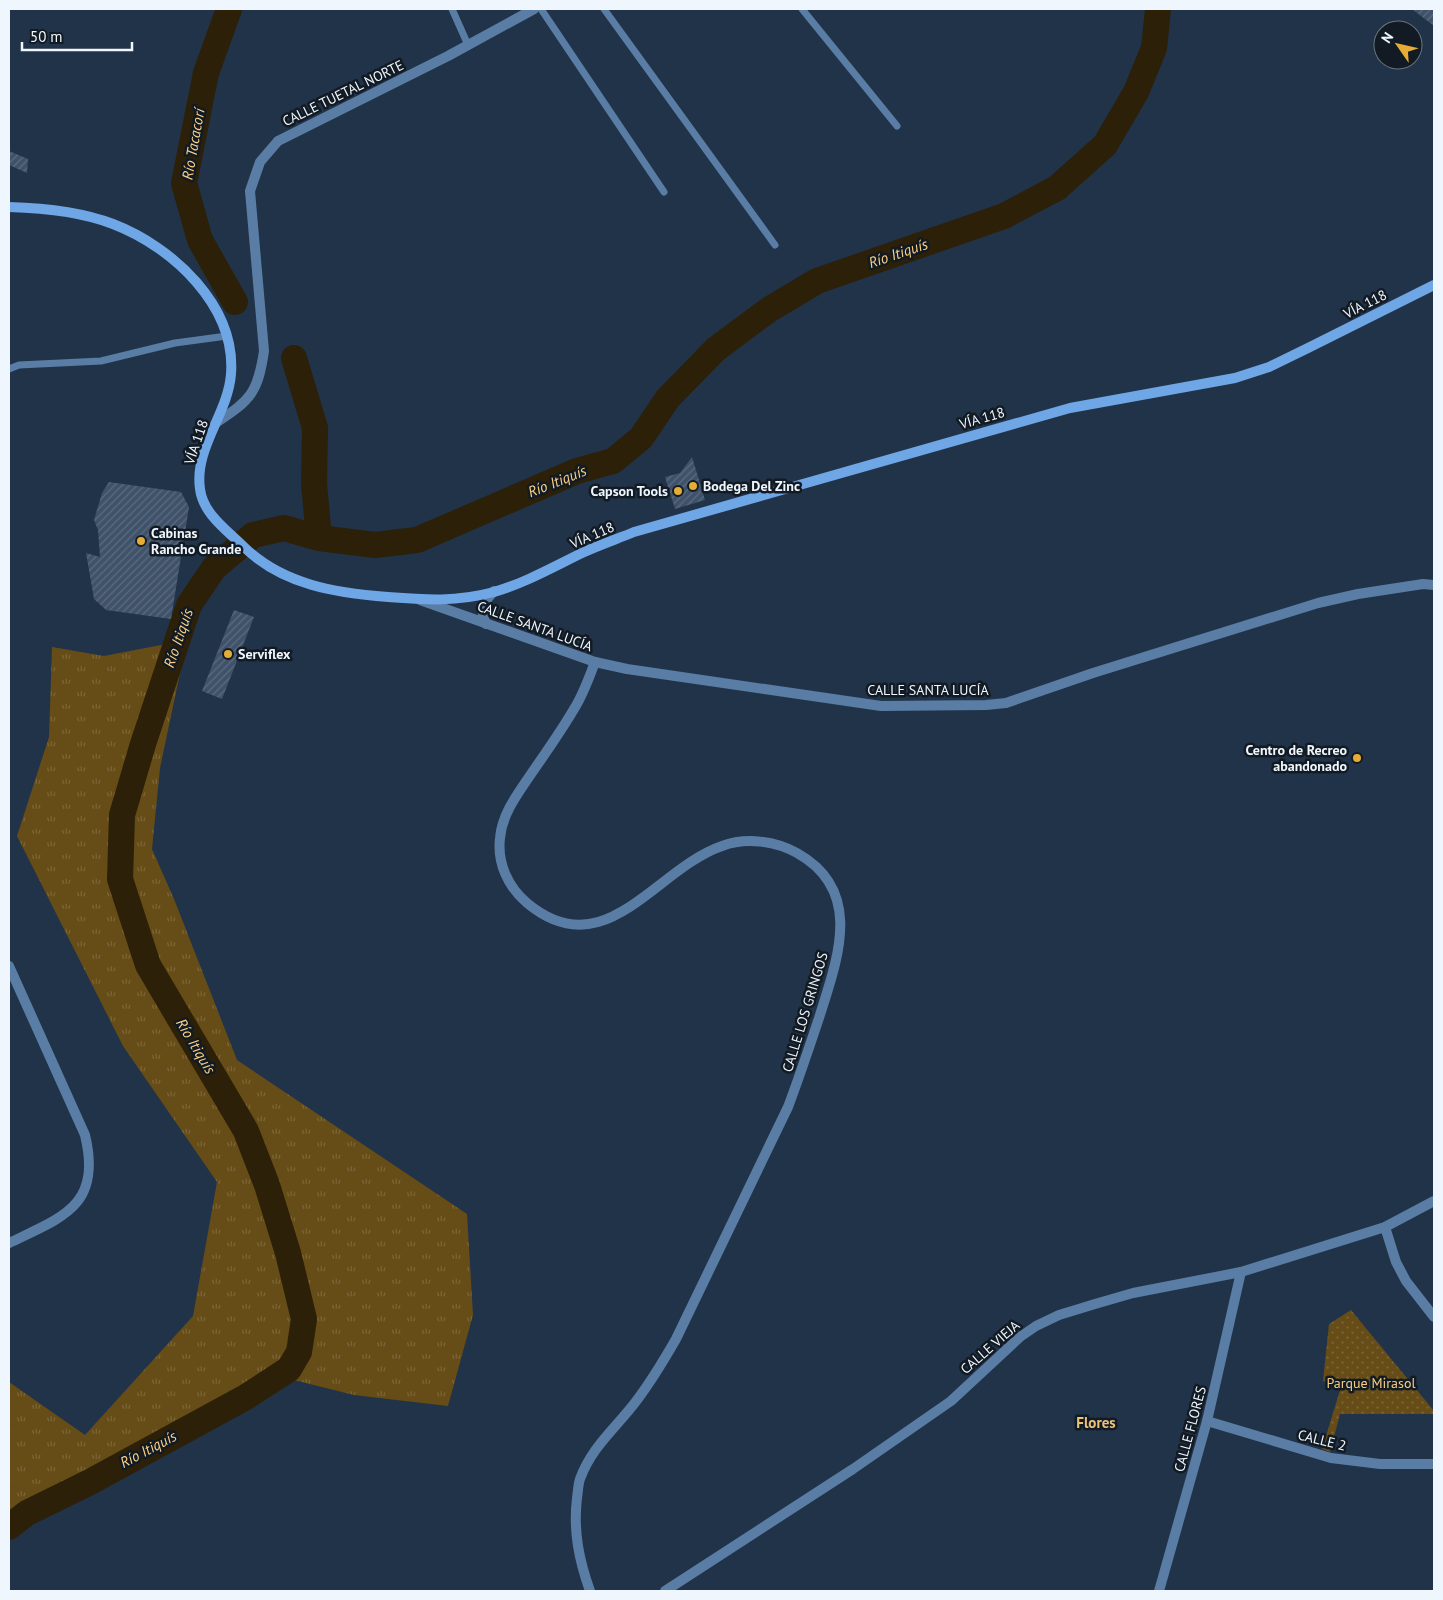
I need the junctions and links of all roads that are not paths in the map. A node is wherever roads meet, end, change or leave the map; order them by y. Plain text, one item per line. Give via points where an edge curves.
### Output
1 (452, 9) edge
2 (534, 9) edge
3 (541, 9) edge
4 (604, 9) edge
5 (802, 9) edge
6 (468, 45) junction
7 (897, 126) dead end
8 (664, 192) dead end
9 (9, 207) edge
10 (775, 245) dead end
11 (1434, 285) edge
12 (227, 336) junction
13 (9, 368) edge
14 (217, 422) junction
15 (1434, 584) edge
16 (494, 592) junction
17 (419, 599) junction
18 (486, 624) junction
19 (595, 662) junction
20 (9, 966) edge
21 (1434, 1201) edge
22 (1385, 1227) junction
23 (9, 1243) edge
24 (1241, 1272) junction
25 (1434, 1317) edge
26 (1207, 1421) junction
27 (1434, 1464) edge
28 (590, 1591) edge
29 (665, 1591) edge
30 (1159, 1591) edge

1 - 6 lane
2 - 6 street, CALLE TUETAL NORTE
3 - 8 lane
4 - 10 lane
5 - 7 lane
6 - 14 street, CALLE TUETAL NORTE via 278,141 260,162 250,192 264,351 261,371 254,390 241,406
9 - 12 main road, VÍA 118 via 89,217 113,224 149,242 187,272 200,287 220,318
11 - 16 main road, VÍA 118 via 1269,367 1243,375 1070,408 634,532
12 - 13 lane via 175,343 101,361
12 - 14 main road, VÍA 118 via 231,374
14 - 17 main road, VÍA 118 via 205,451 199,478 200,491 210,514 252,555 280,573 316,587
15 - 19 street, CALLE SANTA LUCÍA via 1318,603 1006,703 986,705 881,706
16 - 17 main road, VÍA 118 via 447,600
16 - 18 street via 484,604 482,614
17 - 18 street, CALLE SANTA LUCÍA
18 - 19 street, CALLE SANTA LUCÍA
19 - 28 street, CALLE LOS GRINGOS via 574,709 502,822 500,856 507,878 519,897 551,918 568,923 607,920 628,909 704,853 724,844 768,843 807,858 821,871 835,896 842,929 836,965 788,1107 657,1372 600,1442 580,1480 576,1538
20 - 23 street via 85,1134 90,1168 83,1193 67,1214
21 - 22 street, CALLE VIEJA
22 - 24 street, CALLE VIEJA
22 - 25 street via 1406,1281
24 - 26 street, CALLE FLORES
24 - 29 street, CALLE VIEJA via 1133,1293 1059,1315 1036,1326 951,1401
26 - 27 street, CALLE 2 via 1331,1458 1380,1464
26 - 30 street, CALLE FLORES

